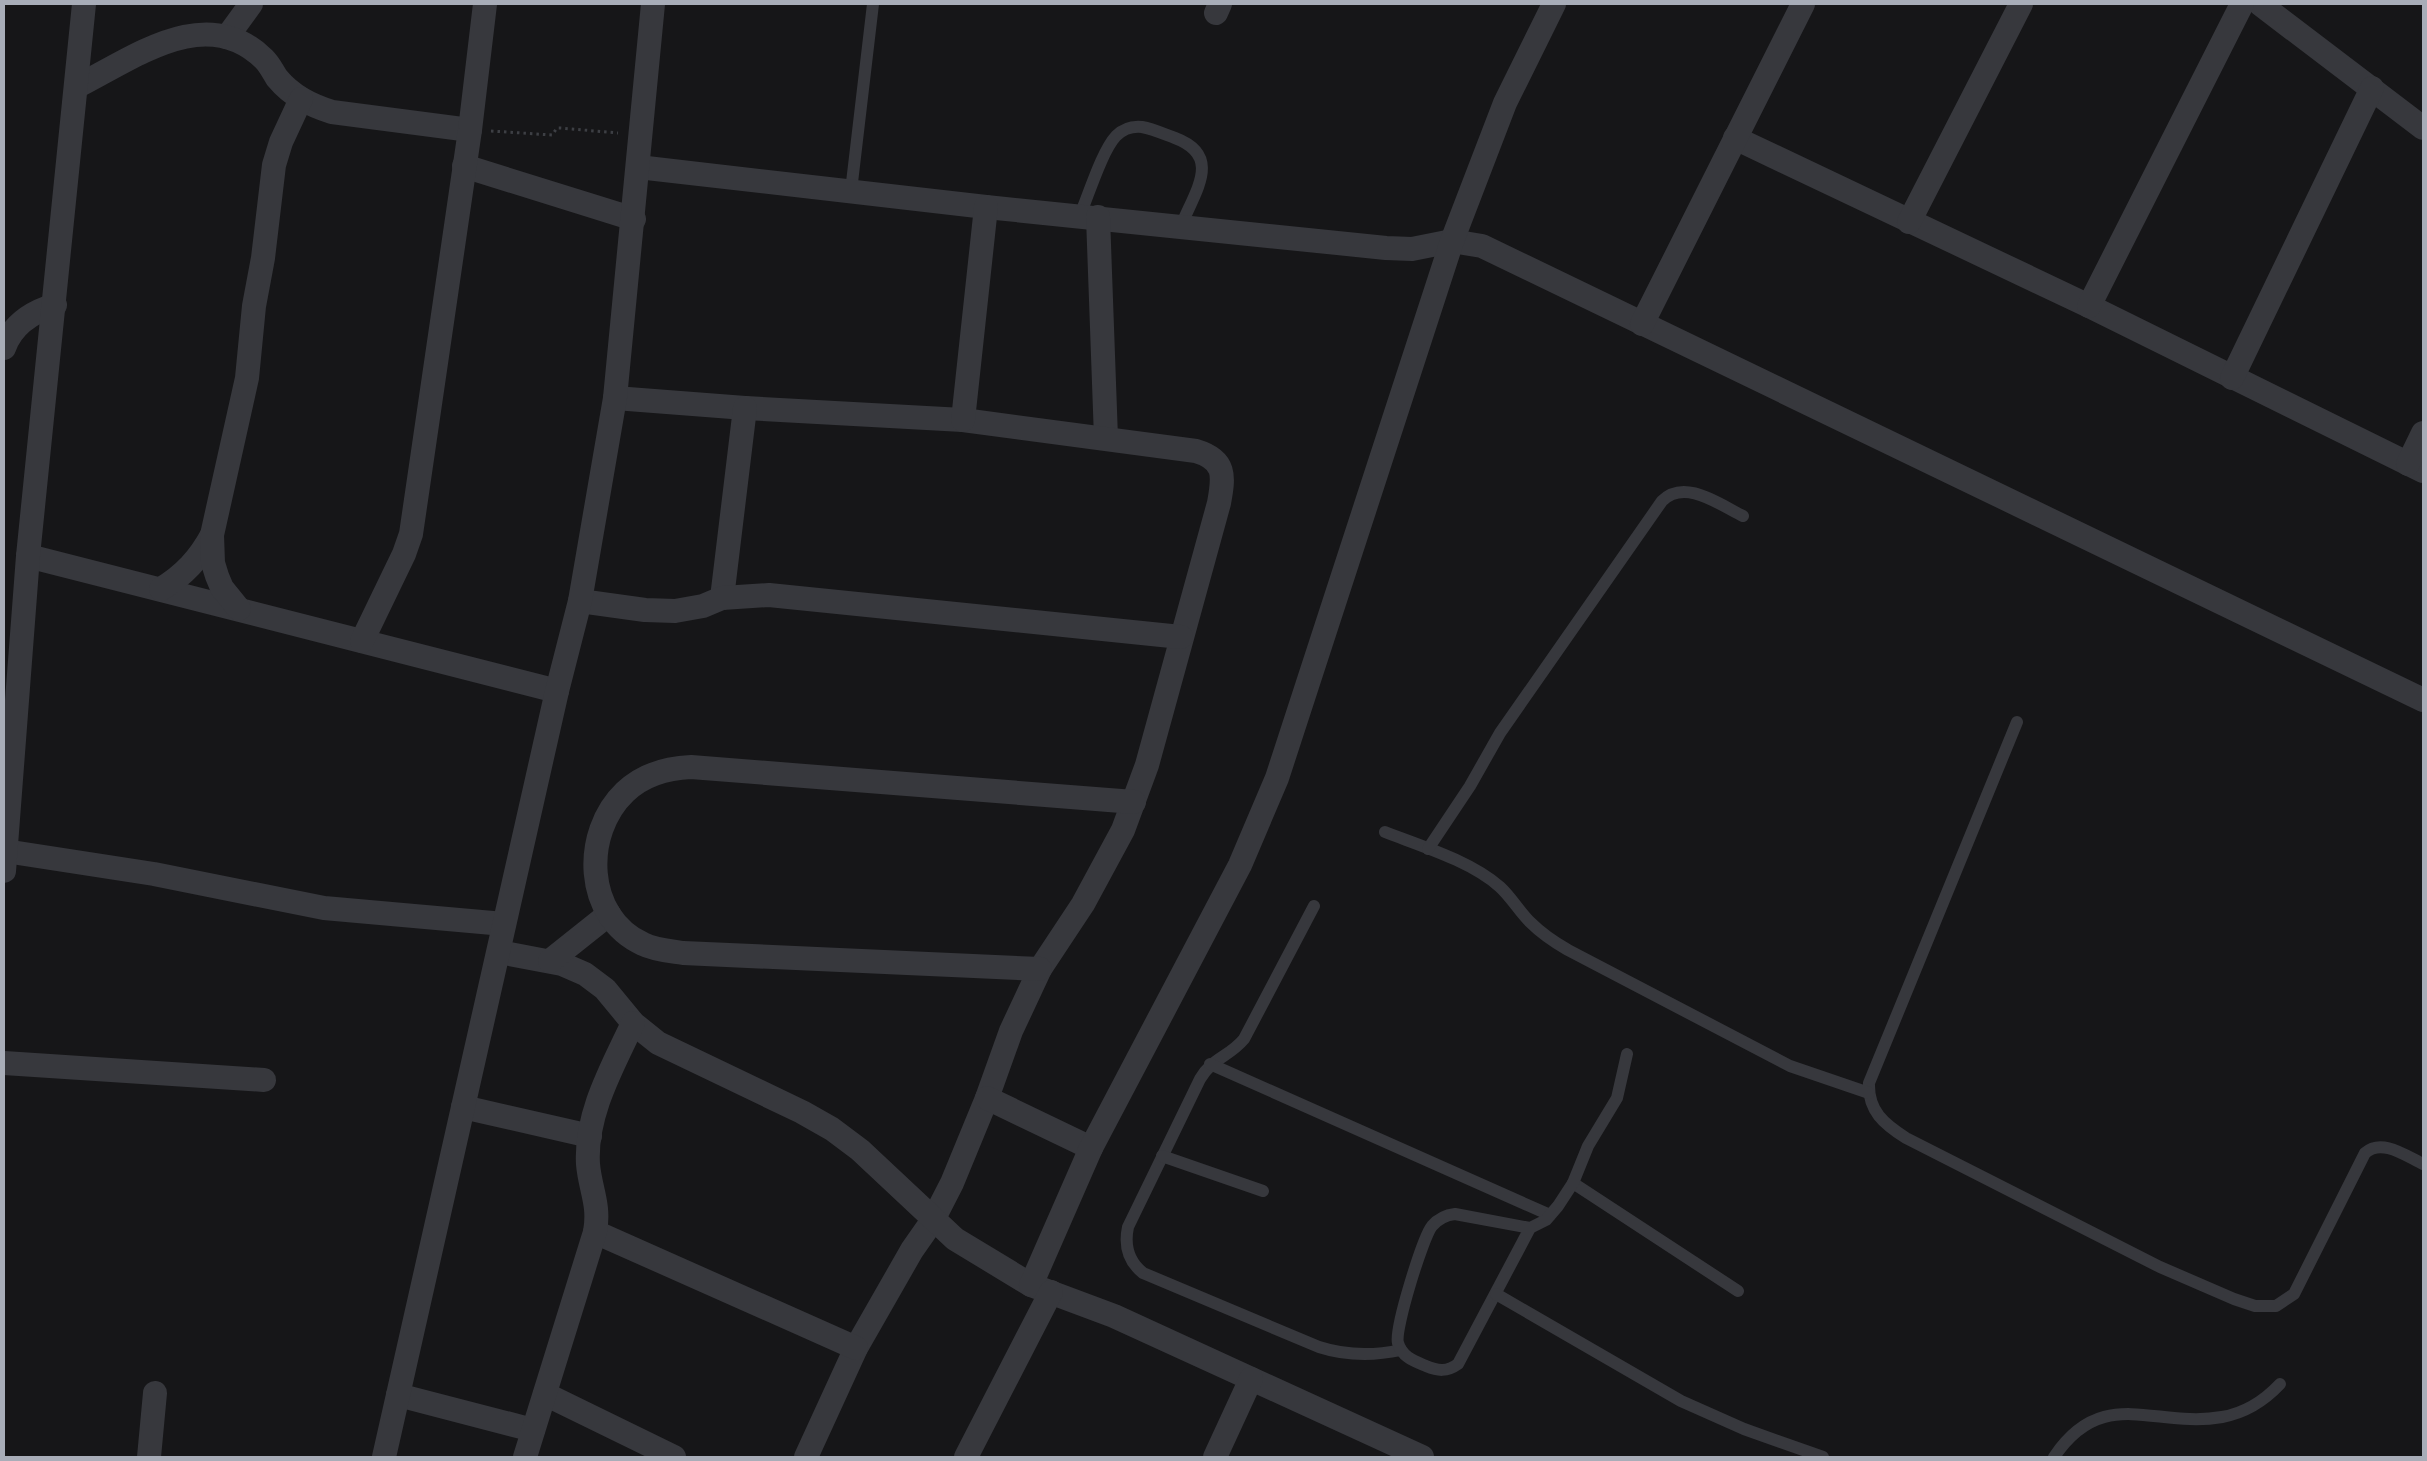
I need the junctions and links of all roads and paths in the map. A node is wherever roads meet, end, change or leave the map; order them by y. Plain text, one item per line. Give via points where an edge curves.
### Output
1 (84, 4) edge
2 (251, 4) edge
3 (486, 4) edge
4 (653, 4) edge
5 (873, 4) edge
6 (1554, 4) edge
7 (1803, 4) edge
8 (2021, 4) edge
9 (2242, 4) edge
10 (2260, 4) edge
11 (227, 37) junction
12 (76, 87) junction
13 (2372, 88) junction
14 (301, 100) junction
15 (2423, 128) edge
16 (470, 130) junction
17 (641, 136) junction
18 (1735, 138) junction
19 (464, 166) junction
20 (638, 167) junction
21 (851, 191) junction
22 (986, 207) junction
23 (1089, 216) junction
24 (634, 219) junction
25 (1909, 222) junction
26 (1181, 226) junction
27 (1452, 241) junction
28 (55, 305) junction
29 (2089, 306) junction
30 (1642, 324) junction
31 (4, 348) edge
32 (2232, 378) junction
33 (615, 398) junction
34 (745, 408) junction
35 (963, 420) junction
36 (2423, 433) edge
37 (1106, 438) junction
38 (2415, 468) edge
39 (1743, 516) dead end
40 (212, 535) junction
41 (28, 556) junction
42 (161, 589) junction
43 (722, 598) junction
44 (580, 601) junction
45 (239, 609) junction
46 (1181, 637) junction
47 (362, 641) junction
48 (557, 691) junction
49 (2423, 700) edge
50 (2017, 722) dead end
51 (8, 775) edge
52 (1134, 802) junction
53 (1385, 832) dead end
54 (1428, 849) junction
55 (5, 861) edge
56 (1314, 906) dead end
57 (609, 914) junction
58 (504, 924) junction
59 (499, 952) junction
60 (550, 961) junction
61 (1040, 969) junction
62 (633, 1023) junction
63 (1627, 1054) dead end
64 (4, 1063) edge
65 (1210, 1064) junction
66 (264, 1080) dead end
67 (1869, 1093) junction
68 (987, 1098) junction
69 (463, 1108) junction
70 (590, 1136) junction
71 (1091, 1148) junction
72 (1162, 1156) junction
73 (2423, 1164) edge
74 (1573, 1184) junction
75 (1263, 1191) dead end
76 (1550, 1216) junction
77 (934, 1220) junction
78 (1530, 1228) junction
79 (595, 1232) junction
80 (1041, 1288) junction
81 (1738, 1291) dead end
82 (1496, 1294) junction
83 (856, 1348) junction
84 (1401, 1350) junction
85 (1251, 1379) junction
86 (2280, 1384) dead end
87 (155, 1393) dead end
88 (545, 1394) junction
89 (398, 1396) junction
90 (533, 1430) junction
91 (149, 1457) edge
92 (384, 1457) edge
93 (525, 1457) edge
94 (674, 1457) edge
95 (806, 1457) edge
96 (966, 1457) edge
97 (1215, 1457) edge
98 (1422, 1457) edge
99 (1823, 1457) edge
100 (2054, 1457) edge

1 - 12 street
2 - 11 street
3 - 16 street
4 - 17 street
5 - 21 lane
6 - 27 street via 1505,103
7 - 18 street
8 - 25 street
9 - 29 street
10 - 13 street
11 - 12 street via 212,34 180,37
11 - 14 street via 256,52 288,90
12 - 28 street
13 - 15 street
13 - 32 street
14 - 16 street via 332,112
14 - 40 street via 274,165 254,306 248,378
16 - 17 path via 552,135 560,128
16 - 19 street
17 - 20 street
18 - 25 street
18 - 30 street
19 - 24 street
19 - 47 street via 411,534
20 - 21 street
20 - 24 street
21 - 22 street
22 - 23 street
22 - 35 street
23 - 26 street
23 - 26 lane via 1112,142 1122,131 1134,126 1190,144 1200,154 1201,177
23 - 37 street
24 - 33 street
25 - 29 street
26 - 27 street via 1399,249 1426,248
27 - 30 street via 1492,249
27 - 71 street via 1278,778 1240,865
28 - 31 street via 30,315 20,323
28 - 41 street
29 - 32 street
30 - 49 street
32 - 38 street
33 - 34 street
33 - 44 street
34 - 35 street
34 - 43 street
35 - 37 street
36 - 38 street
37 - 46 street via 1196,451 1211,457 1221,471 1219,503
39 - 54 lane via 1687,491 1673,492 1662,501 1500,733
40 - 42 street via 186,572
40 - 45 street via 216,576
41 - 42 street
41 - 51 street
42 - 45 street
43 - 44 street via 689,610 668,612
43 - 46 street via 768,595
44 - 48 street
45 - 47 street
46 - 52 street via 1150,756
47 - 48 street
48 - 58 street
50 - 67 lane via 1872,1074
51 - 55 street
52 - 57 street via 674,768 656,773 626,791 604,820 595,855 602,901
52 - 61 street via 1104,868
53 - 54 lane
54 - 67 lane via 1485,876 1500,887 1530,922 1568,950 1790,1066
55 - 58 street via 154,874 324,908
56 - 65 lane via 1244,1039 1233,1051
57 - 60 street
57 - 61 street via 630,937 670,951
58 - 59 street
59 - 60 street
59 - 69 street
60 - 62 street via 574,968 595,981
61 - 68 street via 1011,1031
62 - 70 street via 604,1085
62 - 77 street via 666,1048 832,1129 860,1150
63 - 74 lane via 1617,1098 1588,1146
64 - 66 street
65 - 72 lane
65 - 76 lane
67 - 73 lane via 1873,1110 1879,1118 1906,1138 2160,1267 2255,1306 2276,1306 2294,1294 2368,1150 2385,1147
68 - 71 street
68 - 77 street
69 - 70 street
69 - 89 street
70 - 79 street via 588,1164 596,1203
71 - 80 street
72 - 75 lane
72 - 84 lane via 1126,1236 1131,1261 1143,1273 1331,1350 1366,1355
74 - 76 lane
74 - 81 lane
76 - 78 lane
77 - 80 street via 970,1250
77 - 83 street via 912,1250
78 - 82 lane
78 - 84 lane via 1463,1214 1447,1215 1433,1224 1425,1238 1399,1325 1397,1339
79 - 83 street
79 - 88 street
80 - 85 street via 1114,1316
80 - 96 street
82 - 84 lane via 1465,1354 1454,1367 1437,1370 1409,1359
82 - 99 lane via 1681,1401 1757,1434
83 - 95 street
85 - 97 street
85 - 98 street
86 - 100 lane via 2260,1402 2222,1418 2106,1416 2071,1435
87 - 91 street
88 - 90 street
88 - 94 street
89 - 90 street
89 - 92 street
90 - 93 street

